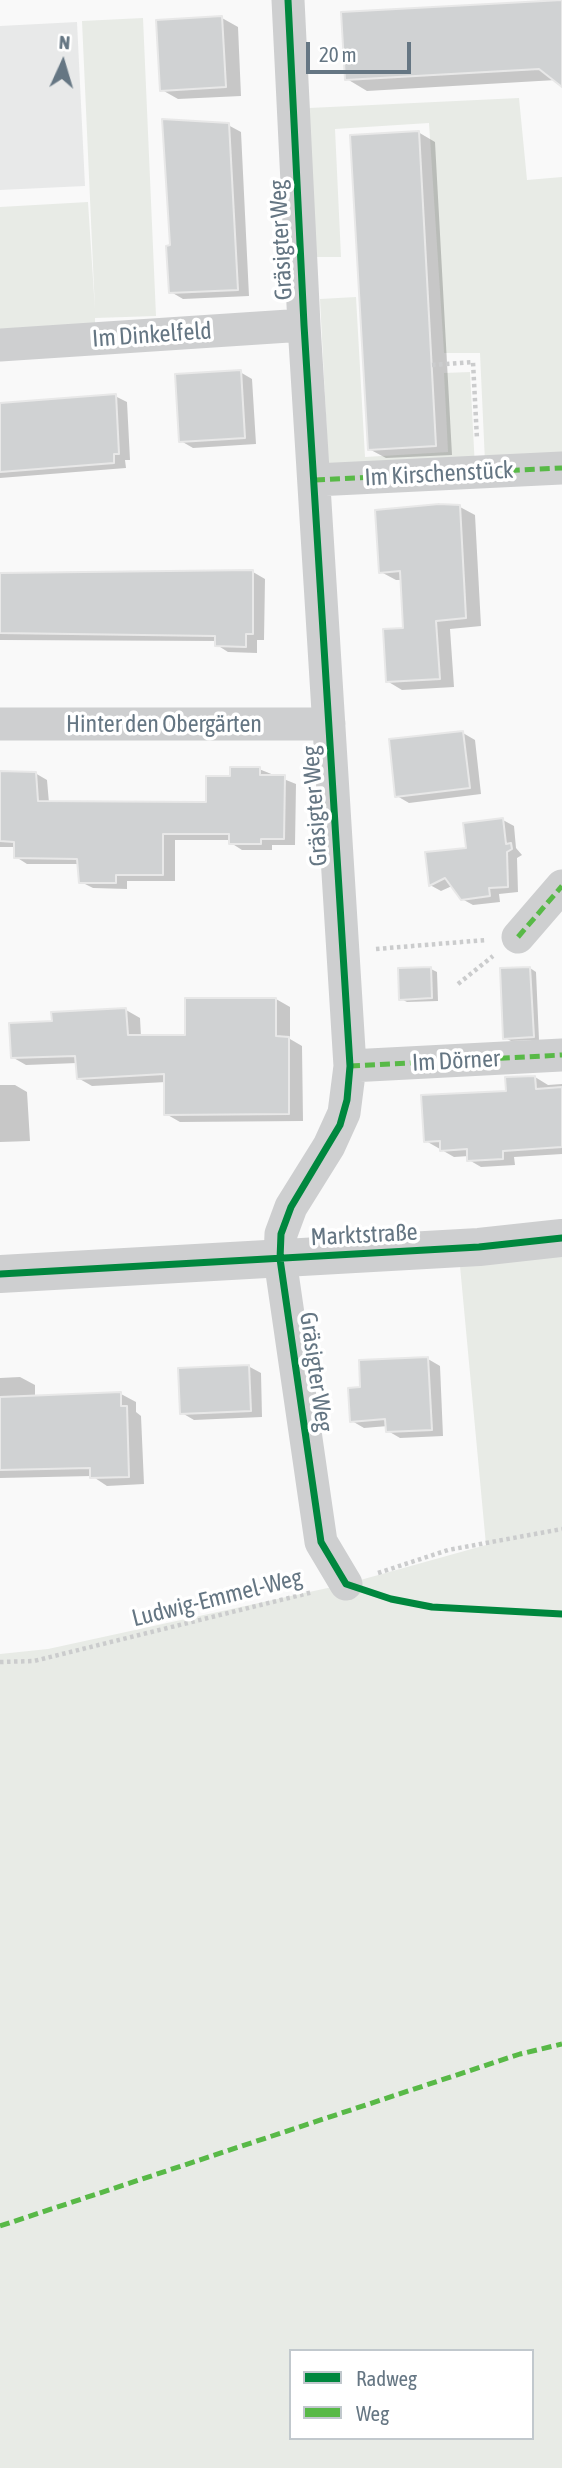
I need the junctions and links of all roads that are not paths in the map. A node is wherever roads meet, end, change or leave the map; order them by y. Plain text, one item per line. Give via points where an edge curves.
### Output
1 (288, 0) edge
2 (304, 325) junction
3 (0, 345) edge
4 (562, 468) edge
5 (315, 480) junction
6 (0, 724) edge
7 (329, 724) junction
8 (562, 886) edge
9 (518, 937) road end
10 (562, 1055) edge
11 (350, 1066) junction
12 (562, 1238) edge
13 (280, 1259) junction
14 (0, 1274) edge
15 (346, 1584) road end

1 - 2 street, Gräsigter Weg
2 - 3 street, Im Dinkelfeld
2 - 5 street, Gräsigter Weg
4 - 5 street, Im Kirschenstück
5 - 7 street, Gräsigter Weg
6 - 7 street, Hinter den Obergärten
7 - 11 street, Gräsigter Weg
8 - 9 street
10 - 11 street, Im Dörner
11 - 13 street, Gräsigter Weg via 344,1113 330,1146 291,1207 281,1234
12 - 13 street, Marktstraße
13 - 14 street, Marktstraße
13 - 15 street, Gräsigter Weg via 321,1542

